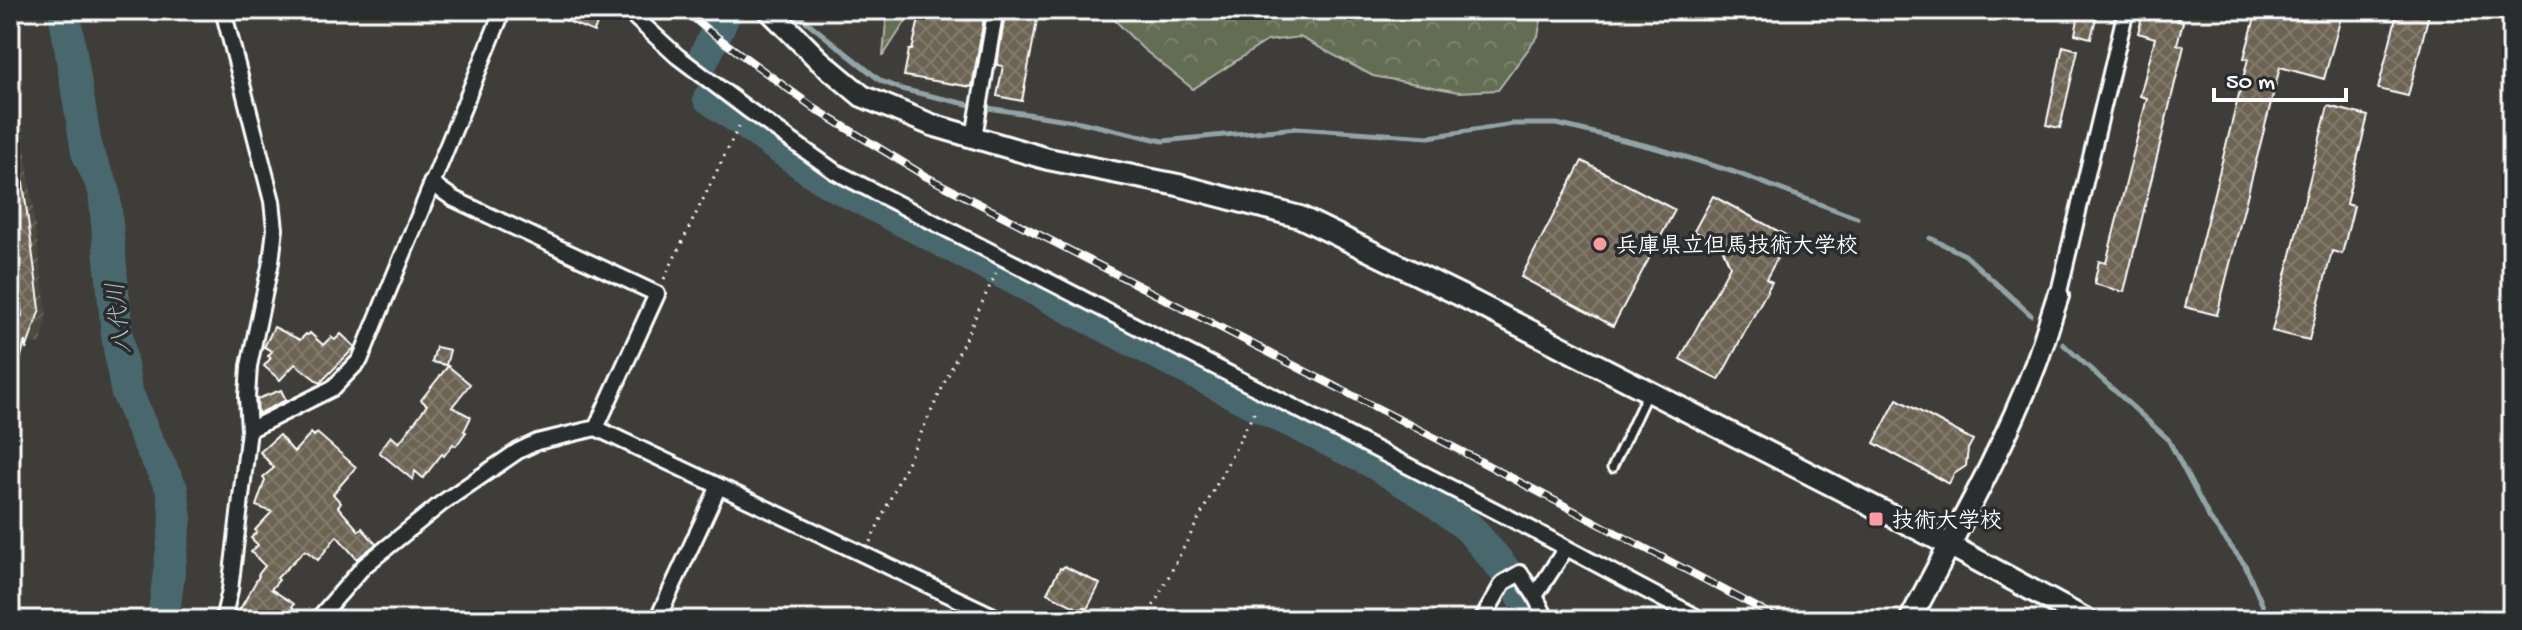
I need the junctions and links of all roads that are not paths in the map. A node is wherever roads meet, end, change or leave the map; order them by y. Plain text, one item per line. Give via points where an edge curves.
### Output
1 (223, 10) edge
2 (503, 10) edge
3 (627, 10) edge
4 (769, 10) edge
5 (2126, 10) edge
6 (994, 20) dead end
7 (974, 137) junction
8 (431, 183) junction
9 (2058, 296) joint
10 (1649, 391) junction
11 (596, 428) junction
12 (249, 430) junction
13 (1612, 468) dead end
14 (719, 486) junction
15 (1949, 545) junction
16 (1566, 548) junction
17 (1535, 596) junction
18 (223, 620) edge
19 (317, 620) edge
20 (657, 620) edge
21 (1002, 620) edge
22 (1482, 620) edge
23 (1547, 620) edge
24 (1702, 620) edge
25 (1910, 620) edge
26 (2087, 620) edge

1 - 12 street via 275,229 249,366
2 - 8 street
3 - 16 street via 677,56 834,171
4 - 7 street via 862,96
5 - 9 street
6 - 7 street
7 - 10 street via 1300,217
8 - 11 street via 454,199 657,294
8 - 12 street via 360,360 333,388
9 - 15 street via 2035,366
10 - 13 lane
10 - 15 street
11 - 14 street
11 - 19 street via 518,451 442,503 364,566
12 - 18 street
14 - 20 street
14 - 21 street
15 - 25 street
15 - 26 street
16 - 17 street
16 - 24 street
17 - 22 street via 1520,573 1503,583
17 - 23 street

